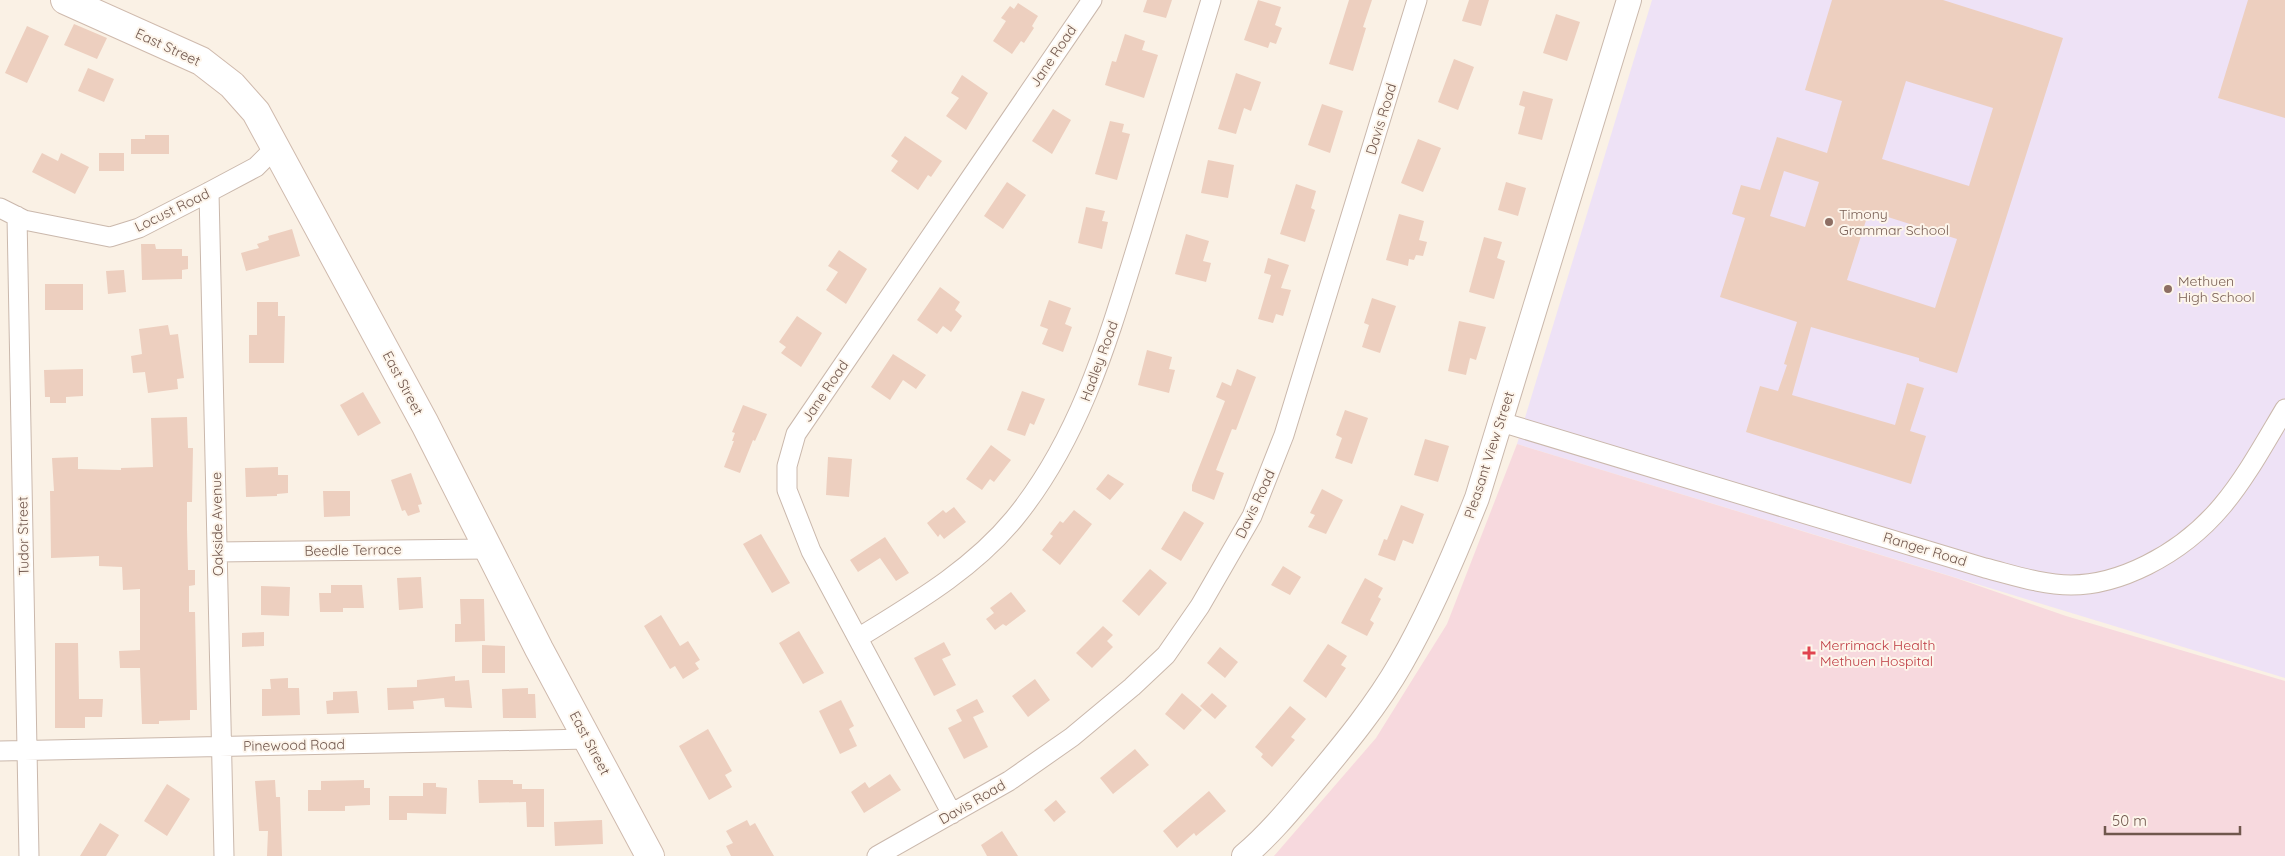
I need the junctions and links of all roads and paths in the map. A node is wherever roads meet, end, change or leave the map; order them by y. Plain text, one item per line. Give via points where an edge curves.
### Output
1 (65, 0) edge
2 (1092, 0) edge
3 (1211, 0) edge
4 (1417, 0) edge
5 (1630, 0) edge
6 (276, 147) junction
7 (209, 192) junction
8 (8, 212) edge
9 (2285, 409) edge
10 (1501, 422) junction
11 (488, 548) junction
12 (218, 552) junction
13 (858, 638) junction
14 (588, 739) junction
15 (222, 746) junction
16 (27, 750) junction
17 (0, 751) edge
18 (952, 814) junction
19 (29, 856) edge
20 (224, 856) edge
21 (650, 856) edge
22 (877, 856) edge
23 (1244, 856) edge

1 - 6 main road, East Street via 201,61 232,85 256,112
2 - 13 street, Jane Road via 796,434 787,466 787,490 811,551
3 - 13 street, Hadley Road via 1093,383 1051,466 1014,519 979,555 928,595
4 - 18 street, Davis Road via 1284,435 1252,516 1229,558 1166,655 1132,687 1033,765
5 - 10 street, Pleasant View Street
6 - 7 street, Locust Road via 256,167
6 - 11 main road, East Street
7 - 8 street, Locust Road via 138,228 110,237 68,230
7 - 12 street, Oakside Avenue
8 - 16 street, Tudor Street
9 - 10 street, Ranger Road via 2241,483 2214,517 2193,536 2168,554 2107,582 2070,585 2036,581 1985,568
10 - 23 street, Pleasant View Street via 1463,534 1401,663 1377,701 1328,765
11 - 12 street, Beedle Terrace
11 - 14 main road, East Street
12 - 15 street, Oakside Avenue
13 - 18 street, Jane Road
14 - 15 street, Pinewood Road
14 - 21 main road, East Street
15 - 16 street, Pinewood Road
15 - 20 street, Oakside Avenue
16 - 17 street, Pinewood Road
16 - 19 street, Tudor Street
18 - 22 street, Davis Road

